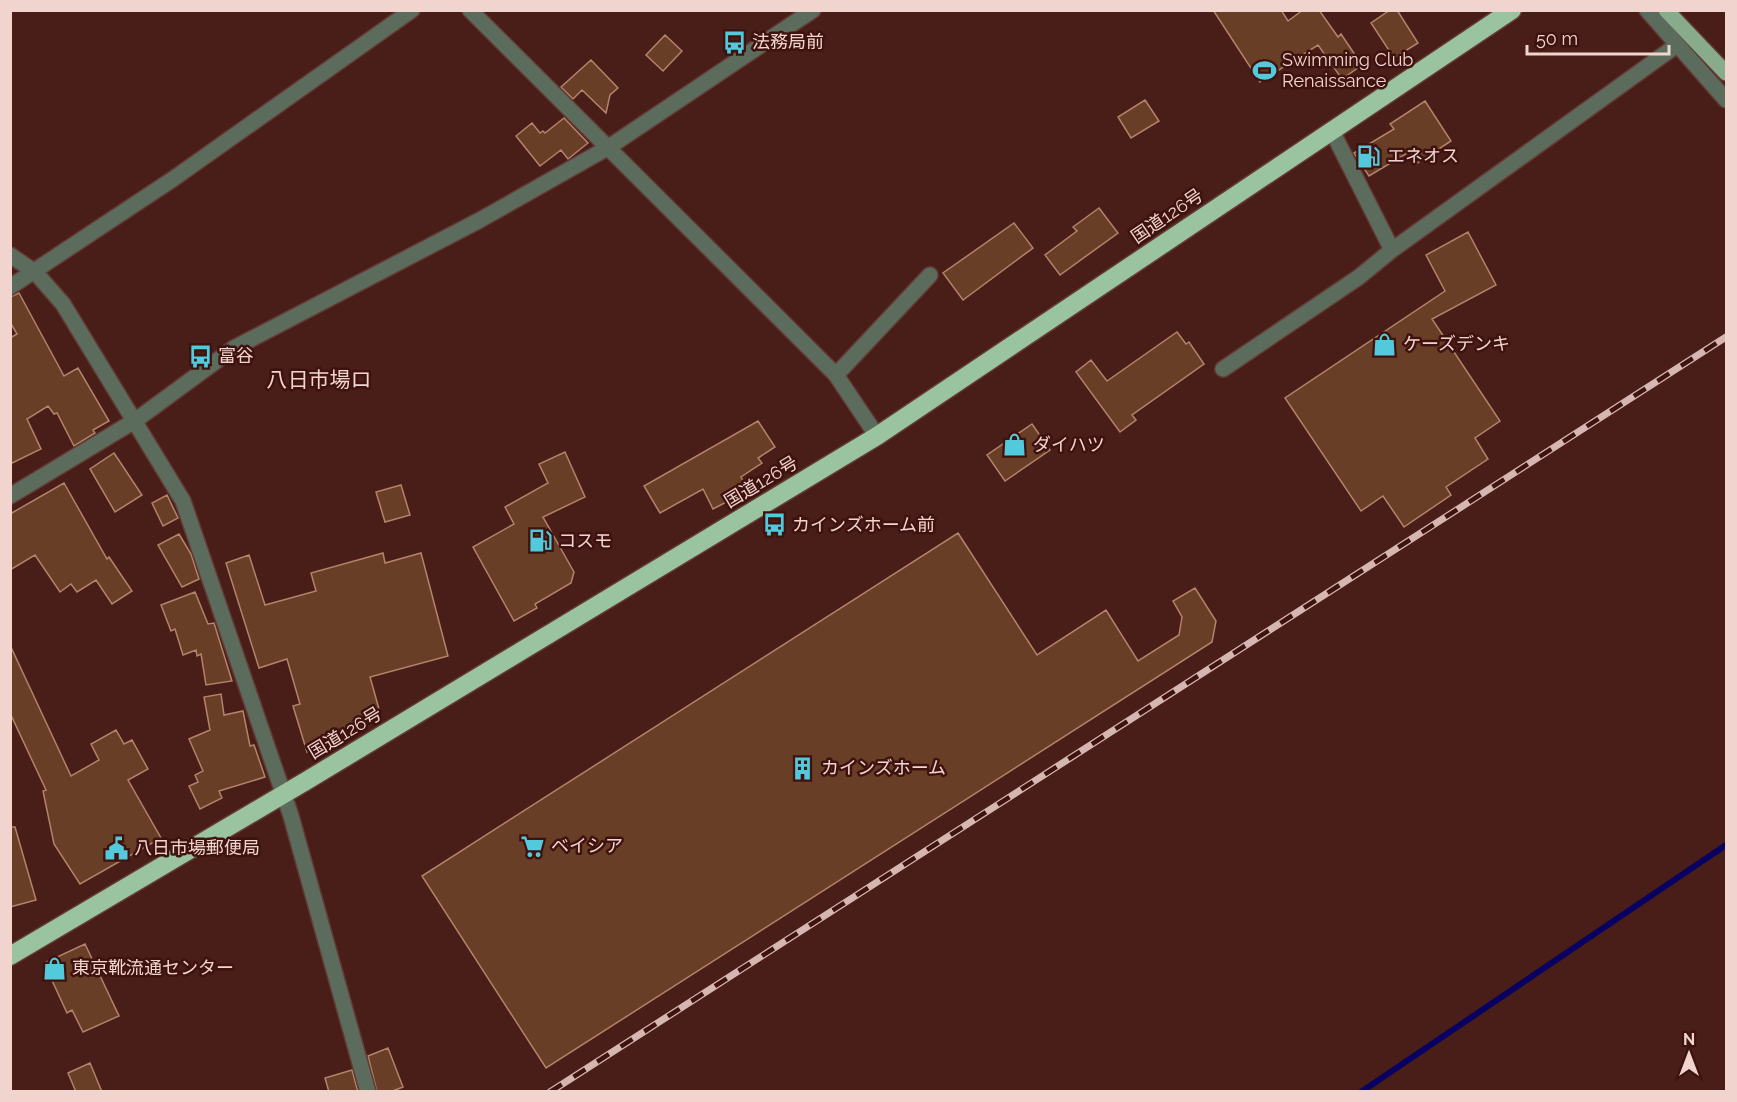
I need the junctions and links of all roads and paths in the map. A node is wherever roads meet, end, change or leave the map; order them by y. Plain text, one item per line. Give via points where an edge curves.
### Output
1 (412, 10) edge
2 (470, 10) edge
3 (813, 10) edge
4 (1512, 10) edge
5 (1647, 10) edge
6 (1666, 10) edge
7 (1677, 45) junction
8 (1726, 73) edge
9 (1726, 100) edge
10 (1332, 131) junction
11 (609, 147) junction
12 (1392, 250) junction
13 (10, 255) edge
14 (35, 272) junction
15 (930, 275) dead end
16 (10, 287) edge
17 (1223, 369) dead end
18 (836, 375) junction
19 (136, 420) junction
20 (877, 436) junction
21 (10, 496) edge
22 (283, 795) junction
23 (10, 956) edge
24 (368, 1092) edge

1 - 14 street
2 - 11 street
3 - 11 street
4 - 10 highway, 国道126号
5 - 7 street
6 - 8 main road
7 - 9 street
7 - 12 street
10 - 12 street
10 - 20 highway, 国道126号
11 - 18 street
11 - 19 street via 480,220 234,348
12 - 17 street via 1359,277
13 - 14 street
14 - 16 street
14 - 19 street via 63,304
15 - 18 street
18 - 20 street
19 - 21 street
19 - 22 street via 183,501
20 - 22 highway, 国道126号
22 - 23 highway, 国道126号
22 - 24 street

